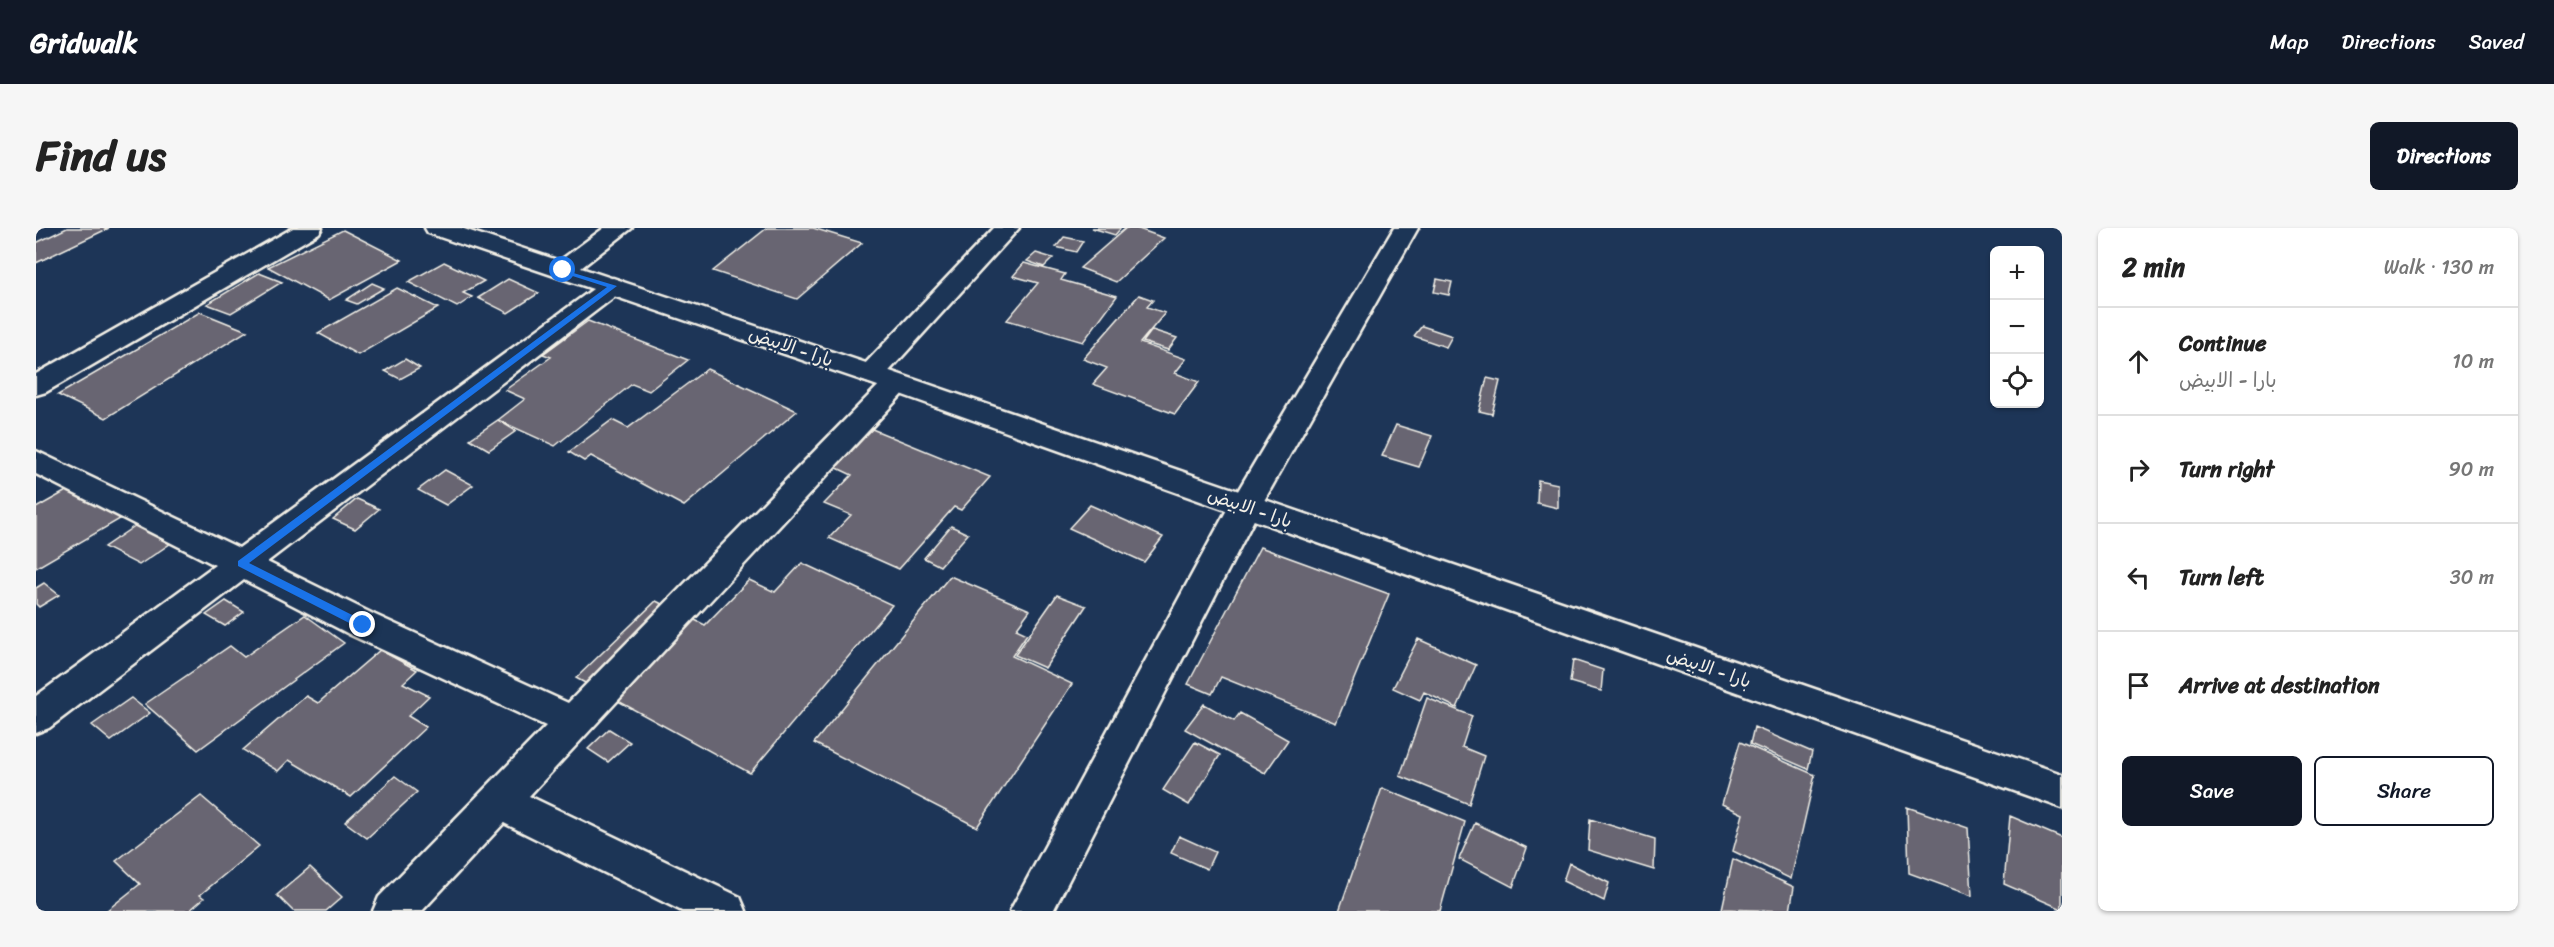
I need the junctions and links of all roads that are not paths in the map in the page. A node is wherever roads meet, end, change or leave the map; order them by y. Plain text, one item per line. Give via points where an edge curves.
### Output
1 (310, 228) edge
2 (437, 228) edge
3 (620, 228) edge
4 (1007, 228) edge
5 (1406, 228) edge
6 (563, 270) junction
7 (613, 286) junction
8 (884, 379) junction
9 (36, 386) edge
10 (36, 461) edge
11 (1245, 506) junction
12 (242, 564) junction
13 (36, 717) edge
14 (573, 722) junction
15 (2062, 791) edge
16 (499, 801) junction
17 (394, 911) edge
18 (725, 911) edge
19 (1031, 911) edge

1 - 9 street
2 - 6 street, بارا - الابيض
3 - 6 street
4 - 8 street
5 - 11 street
6 - 7 street, بارا - الابيض
7 - 8 street, بارا - الابيض
7 - 12 street
8 - 11 street, بارا - الابيض
8 - 14 street
10 - 12 street
11 - 15 street, بارا - الابيض
11 - 19 street
12 - 13 street
12 - 14 street
14 - 16 street
16 - 17 street
16 - 18 street

